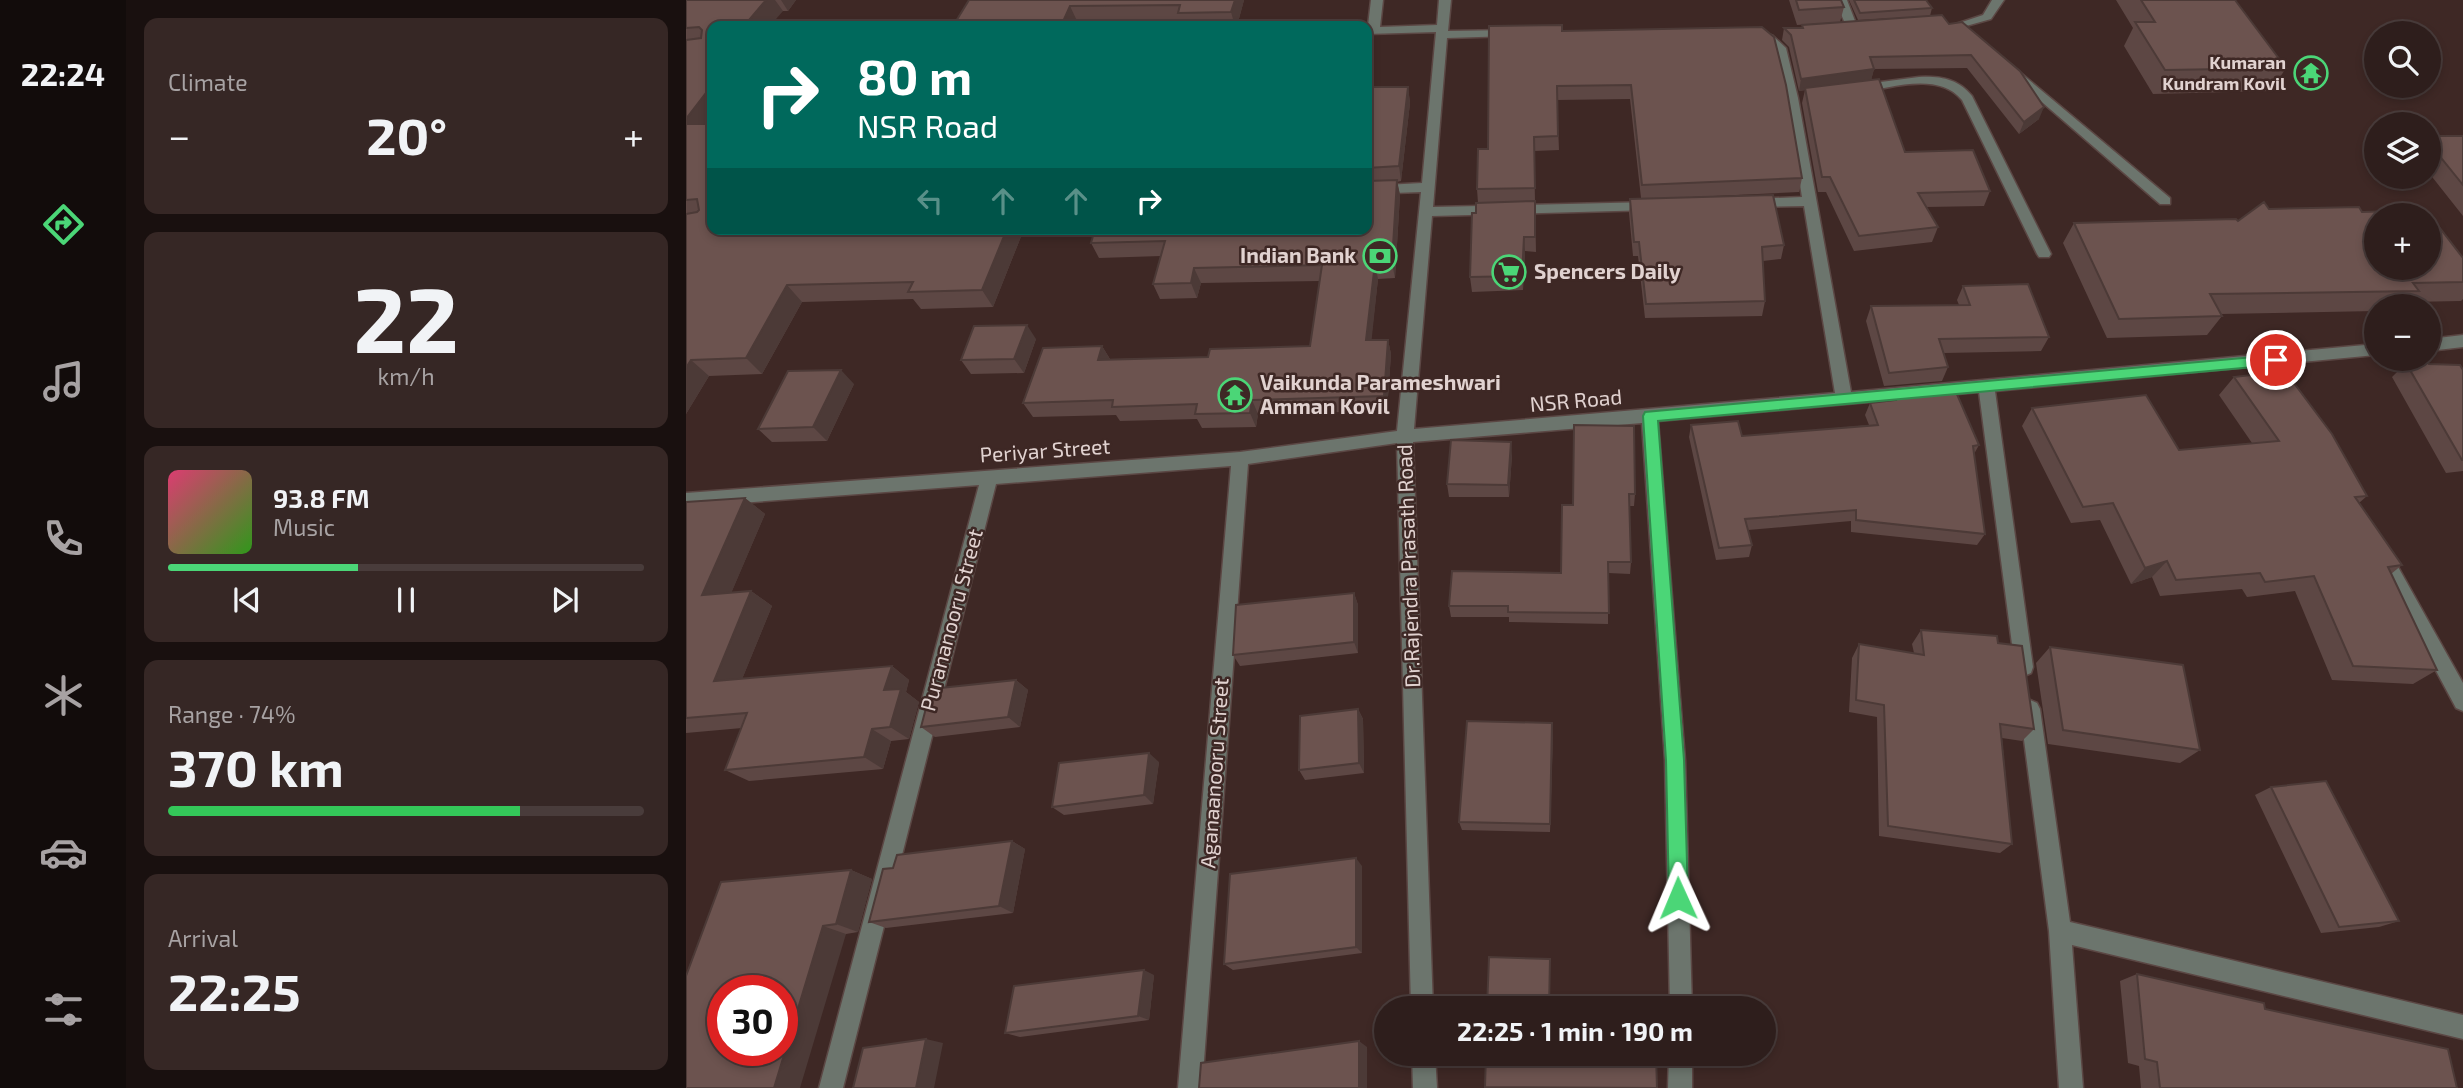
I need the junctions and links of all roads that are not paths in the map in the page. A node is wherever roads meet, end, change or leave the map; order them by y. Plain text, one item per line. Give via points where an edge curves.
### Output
1 (1377, 0) edge
2 (1445, 0) edge
3 (1841, 0) edge
4 (1998, 0) edge
5 (1372, 22) edge
6 (1851, 26) edge
7 (1959, 26) edge
8 (1746, 30) edge
9 (1372, 31) edge
10 (1442, 31) junction
11 (1786, 31) edge
12 (1522, 33) edge
13 (1760, 33) junction
14 (2000, 59) edge
15 (1847, 91) edge
16 (1428, 187) junction
17 (1372, 190) edge
18 (1810, 201) junction
19 (2165, 201) dead end
20 (1741, 203) edge
21 (1673, 205) edge
22 (1426, 212) junction
23 (2044, 254) dead end
24 (2463, 341) edge
25 (2441, 344) edge
26 (2364, 352) edge
27 (1986, 385) junction
28 (1844, 398) junction
29 (1650, 416) junction
30 (1405, 436) junction
31 (1240, 459) junction
32 (989, 478) junction
33 (686, 500) edge
34 (2376, 543) edge
35 (2463, 702) edge
36 (2060, 930) junction
37 (1422, 996) edge
38 (1681, 996) edge
39 (2463, 1027) edge
40 (1424, 1066) edge
41 (1681, 1066) edge
42 (831, 1088) edge
43 (1190, 1088) edge
44 (1425, 1088) edge
45 (1680, 1088) edge
46 (2071, 1088) edge

1 - 5 street
2 - 10 street, Dr.Rajendra Prasath Road
3 - 6 street
4 - 7 street via 1987,17
8 - 13 street
9 - 10 street
10 - 12 street
10 - 16 street, Dr.Rajendra Prasath Road
11 - 13 street
13 - 18 street via 1780,48 1799,97
14 - 19 street
15 - 23 street via 1929,80 1953,84 1961,91
16 - 17 street
16 - 22 street, Dr.Rajendra Prasath Road
18 - 20 street
18 - 28 street
21 - 22 street
22 - 30 street, Dr.Rajendra Prasath Road
24 - 25 street
26 - 27 street, NSR Road via 2280,366
27 - 28 street, NSR Road
27 - 36 street
28 - 29 street, NSR Road
29 - 30 street, NSR Road
29 - 38 street via 1675,760
30 - 31 street, Periyar Street
30 - 37 street, Dr.Rajendra Prasath Road
31 - 32 street, Periyar Street
31 - 43 street, Aganaanooru Street
32 - 33 street, Periyar Street
32 - 42 street, Purananooru Street
34 - 35 street
36 - 39 street
36 - 46 street
40 - 44 street
41 - 45 street

